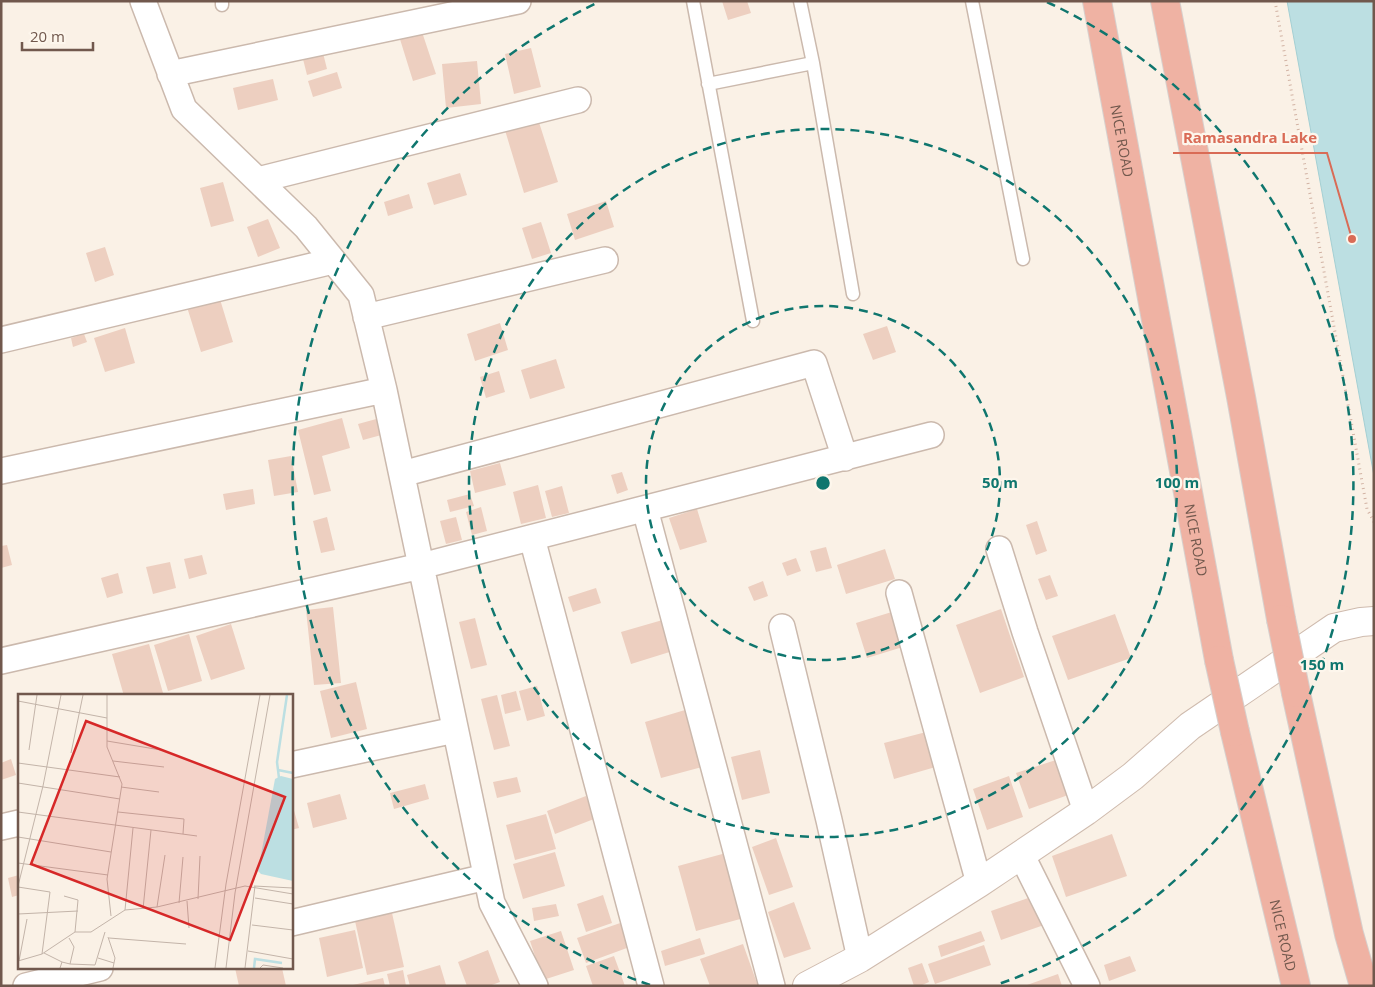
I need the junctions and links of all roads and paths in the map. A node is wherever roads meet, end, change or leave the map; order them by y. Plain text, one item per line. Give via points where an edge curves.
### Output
1 (143, 1) edge
2 (518, 1) edge
3 (693, 1) edge
4 (800, 1) edge
5 (972, 1) edge
6 (1097, 1) edge
7 (1165, 1) edge
8 (1275, 1) edge
9 (813, 63) junction
10 (170, 74) junction
11 (708, 84) junction
12 (578, 100) dead end
13 (258, 180) junction
14 (1023, 259) dead end
15 (606, 260) dead end
16 (333, 261) junction
17 (853, 294) dead end
18 (366, 317) junction
19 (753, 321) dead end
20 (1, 340) edge
21 (384, 390) junction
22 (931, 435) dead end
23 (845, 458) junction
24 (1, 471) edge
25 (402, 474) junction
26 (645, 509) junction
27 (1374, 522) edge
28 (532, 538) junction
29 (999, 549) dead end
30 (421, 566) junction
31 (899, 593) dead end
32 (1370, 620) edge
33 (782, 627) dead end
34 (1, 661) edge
35 (455, 730) junction
36 (292, 765) edge
37 (1086, 811) junction
38 (18, 823) edge
39 (1, 827) edge
40 (1021, 854) junction
41 (486, 877) junction
42 (979, 883) junction
43 (292, 923) edge
44 (860, 958) junction
45 (92, 970) edge
46 (26, 986) edge
47 (535, 986) edge
48 (651, 986) edge
49 (772, 986) edge
50 (807, 986) edge
51 (1087, 986) edge
52 (1296, 986) edge
53 (1364, 986) edge

1 - 10 street
2 - 10 street
3 - 11 lane
4 - 9 lane
5 - 14 lane
6 - 52 highway, NICE ROAD, bridge via 1219,660
7 - 53 highway, bridge via 1281,619 1349,934
8 - 27 path via 1367,509
9 - 11 lane
9 - 17 lane
10 - 13 street via 184,109
11 - 19 lane
12 - 13 street
13 - 16 street via 306,227
15 - 18 street
16 - 18 street via 360,295
16 - 20 street
18 - 21 street
21 - 24 street
21 - 25 street
22 - 23 street
23 - 25 street via 814,363
23 - 26 street
25 - 30 street
26 - 28 street
26 - 49 street
28 - 30 street
28 - 48 street
29 - 37 street
30 - 34 street
30 - 35 street
31 - 42 street
32 - 37 street via 1334,628 1190,726 1133,776
33 - 44 street
35 - 36 street
35 - 41 street
37 - 40 street
38 - 39 street
40 - 42 street
40 - 51 street
41 - 43 street
41 - 47 street via 492,903
42 - 44 street
44 - 50 street
45 - 46 street

